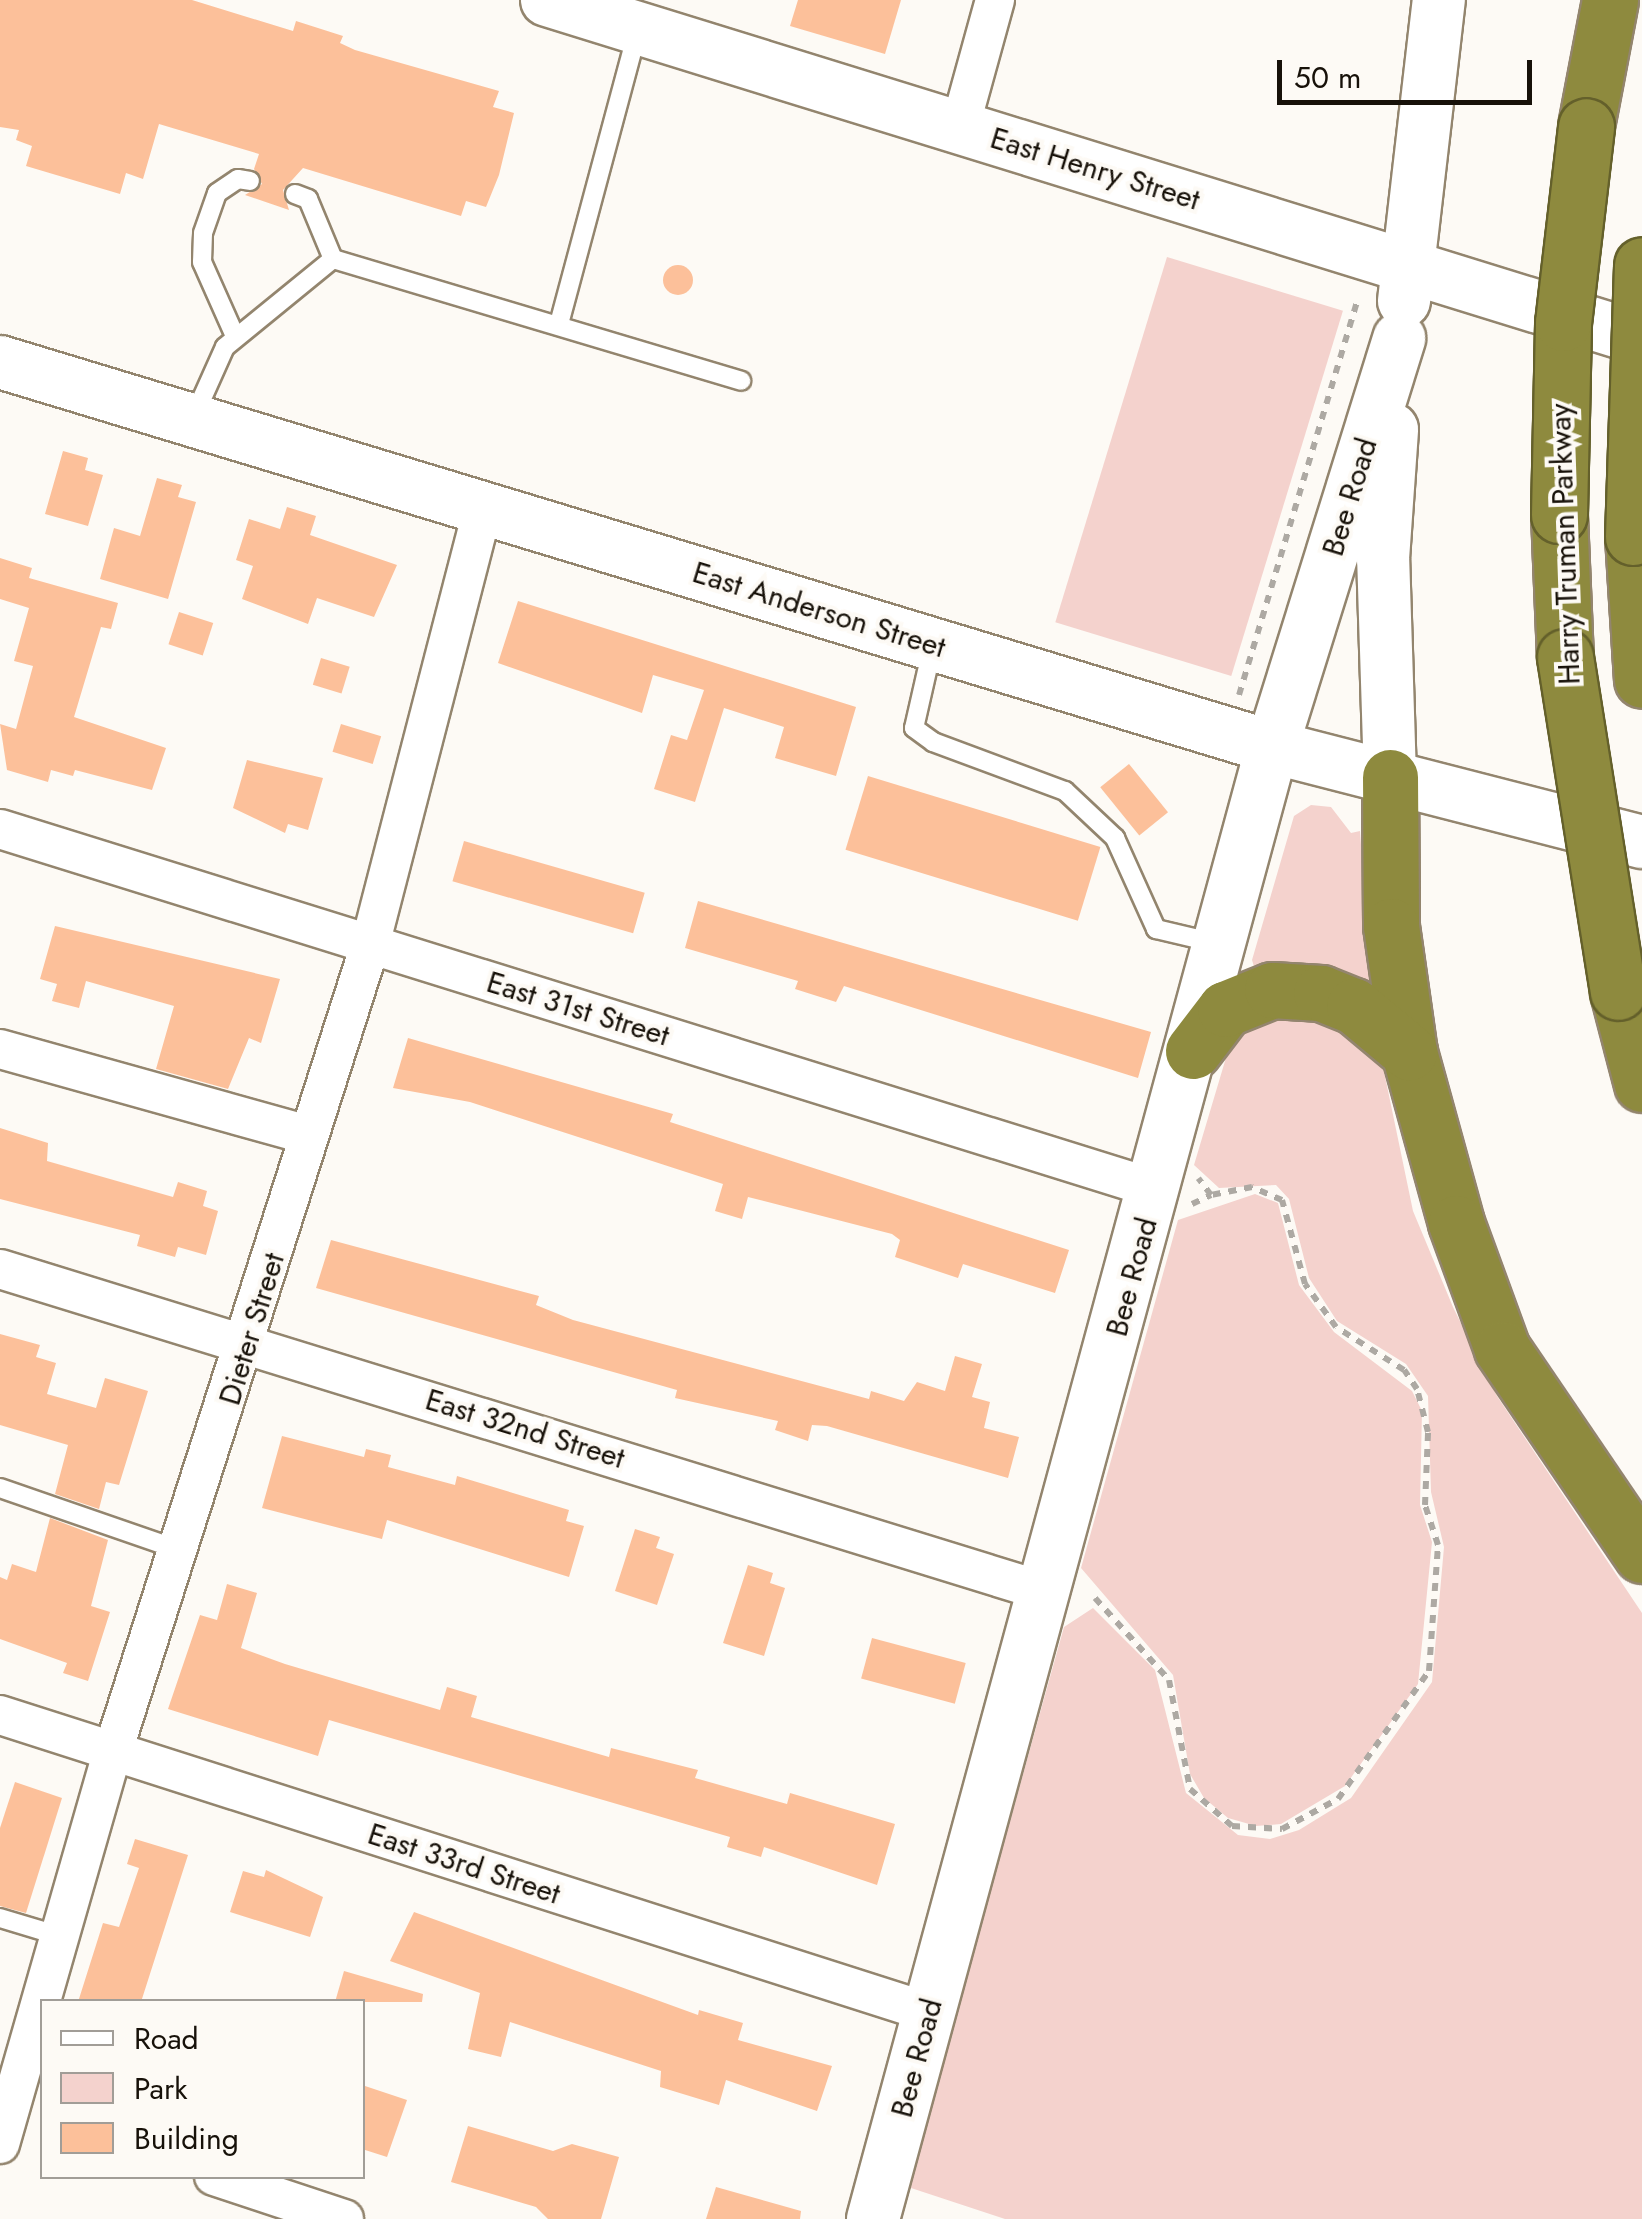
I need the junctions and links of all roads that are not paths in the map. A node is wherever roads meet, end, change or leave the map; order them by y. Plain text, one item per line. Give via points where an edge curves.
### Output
1 (994, 0) edge
2 (1439, 0) edge
3 (1610, 0) edge
4 (558, 2) edge
5 (639, 28) junction
6 (960, 128) junction
7 (250, 182) dead end
8 (294, 194) dead end
9 (333, 258) junction
10 (1642, 265) edge
11 (1409, 267) junction
12 (559, 324) junction
13 (234, 336) junction
14 (1399, 338) junction
15 (1642, 339) edge
16 (0, 362) edge
17 (741, 381) dead end
18 (192, 420) junction
19 (483, 508) junction
20 (933, 644) junction
21 (1642, 678) edge
22 (1272, 748) junction
23 (1390, 777) junction
24 (0, 829) edge
25 (1642, 842) edge
26 (1220, 944) junction
27 (370, 945) junction
28 (0, 1049) edge
29 (1193, 1050) junction
30 (1409, 1052) junction
31 (1642, 1084) edge
32 (308, 1135) junction
33 (1156, 1189) junction
34 (0, 1269) edge
35 (249, 1344) junction
36 (0, 1488) edge
37 (180, 1551) junction
38 (1642, 1555) edge
39 (1072, 1596) junction
40 (0, 1715) edge
41 (113, 1751) junction
42 (0, 1918) edge
43 (60, 1936) junction
44 (44, 1999) edge
45 (928, 2012) junction
46 (40, 2014) edge
47 (13, 2120) edge
48 (223, 2179) edge
49 (344, 2219) edge
50 (874, 2219) edge

1 - 6 street
2 - 11 main road
3 - 31 highway, Harry Truman Parkway, bridge via 1586,126 1563,323 1559,515 1580,790
4 - 5 main road, East Henry Street
5 - 6 main road, East Henry Street
5 - 12 lane
6 - 11 main road, East Henry Street
7 - 13 lane via 238,178 217,193 203,233 202,262
8 - 9 lane via 308,199
9 - 12 lane
9 - 13 lane
10 - 21 highway, bridge via 1633,537
11 - 14 main road
11 - 15 main road, East Henry Street
12 - 17 lane
13 - 18 lane
14 - 22 main road, Bee Road
14 - 23 main road via 1383,560
16 - 18 main road, East Anderson Street
18 - 19 main road, East Anderson Street
19 - 20 main road, East Anderson Street
19 - 27 street, Dieter Street
20 - 22 main road, East Anderson Street
20 - 26 lane via 914,728 933,742 1065,790 1114,838 1156,928
22 - 23 main road, East Anderson Street
22 - 26 main road, Bee Road
23 - 25 main road, East Anderson Street
23 - 30 highway via 1391,926
24 - 27 street, East 31st Street
26 - 29 main road, Bee Road
27 - 32 street, Dieter Street
27 - 33 street, East 31st Street
28 - 32 street
29 - 30 highway via 1225,1008 1272,990 1321,993 1354,1006
29 - 33 main road, Bee Road
30 - 38 highway via 1456,1222 1502,1349
32 - 35 street, Dieter Street
33 - 39 main road, Bee Road
34 - 35 street, East 32nd Street
35 - 37 street, Dieter Street
35 - 39 street, East 32nd Street
36 - 37 lane
37 - 41 street, Dieter Street
39 - 45 main road, Bee Road
40 - 41 street, East 33rd Street
41 - 43 street, Dieter Street
41 - 45 street, East 33rd Street
42 - 43 lane
43 - 44 street, Dieter Street
45 - 50 main road, Bee Road
46 - 47 street, Dieter Street
48 - 49 street

